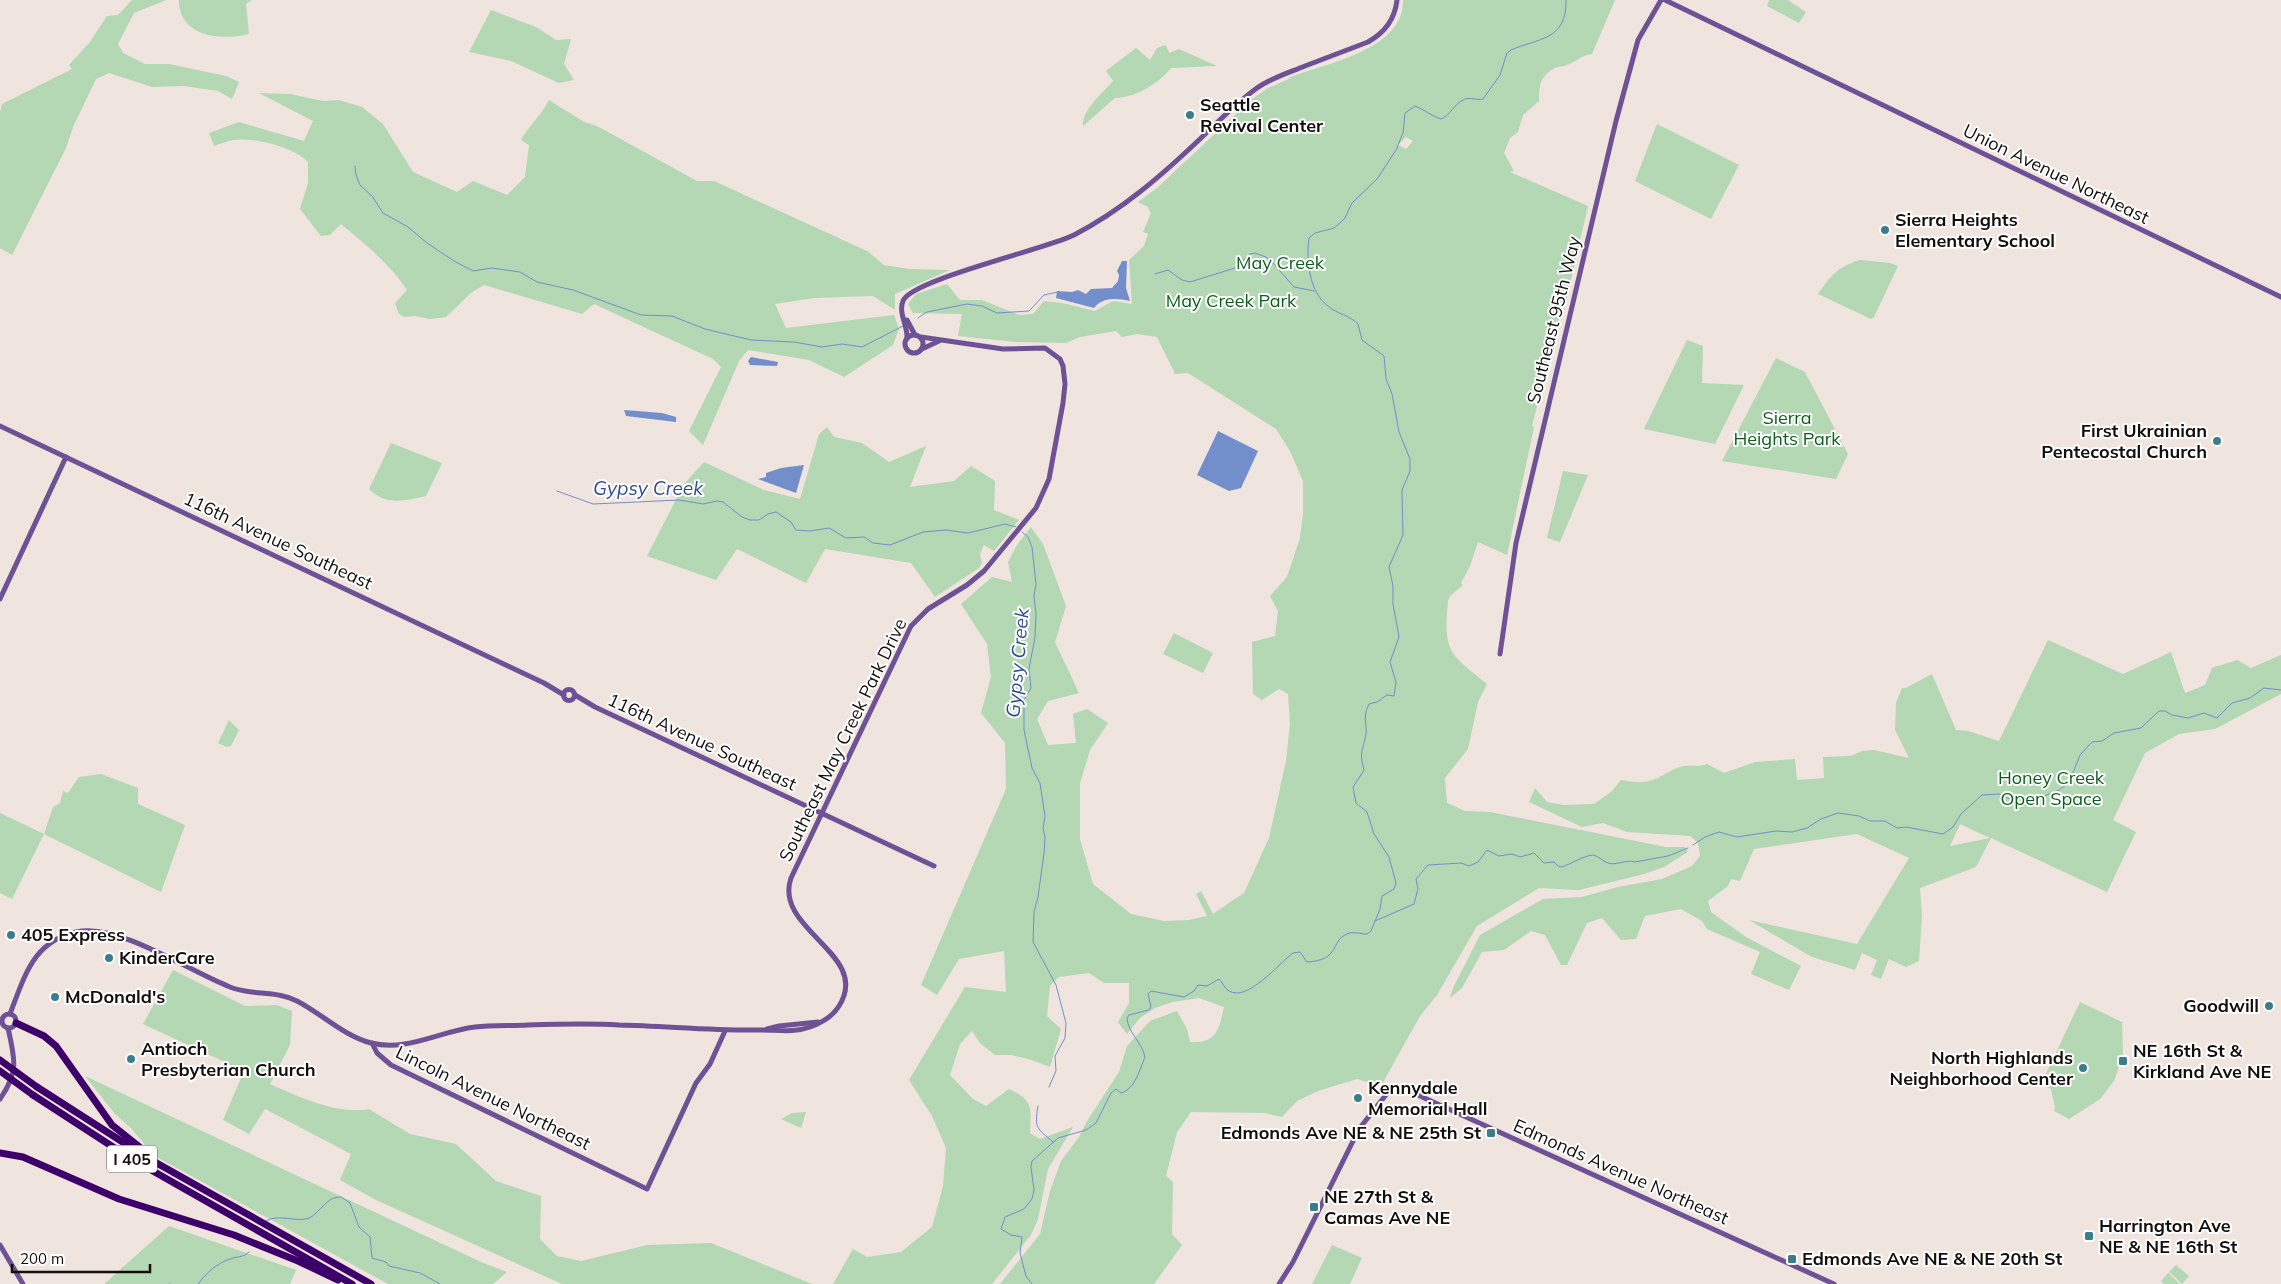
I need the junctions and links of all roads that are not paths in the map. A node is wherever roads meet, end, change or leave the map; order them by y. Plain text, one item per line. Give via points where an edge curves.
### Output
1 (1397, 0) edge
2 (1661, 0) edge
3 (1665, 0) edge
4 (2281, 297) edge
5 (904, 315) junction
6 (918, 336) junction
7 (907, 338) junction
8 (942, 340) junction
9 (922, 348) junction
10 (0, 426) edge
11 (66, 457) junction
12 (0, 599) edge
13 (1500, 654) dead end
14 (566, 693) junction
15 (573, 697) junction
16 (821, 813) junction
17 (934, 866) dead end
18 (10, 1014) junction
19 (1, 1021) edge
20 (16, 1023) junction
21 (8, 1028) junction
22 (725, 1031) junction
23 (372, 1044) junction
24 (0, 1060) edge
25 (0, 1071) edge
26 (0, 1099) edge
27 (0, 1152) edge
28 (206, 1191) junction
29 (237, 1213) junction
30 (285, 1240) junction
31 (0, 1245) edge
32 (23, 1284) edge
33 (345, 1284) edge
34 (352, 1284) edge
35 (371, 1284) edge
36 (1280, 1284) edge
37 (1834, 1284) edge

1 - 5 street via 1391,19 1380,34 1368,42 1273,78 1255,89 1154,182 1117,210 1068,238 913,290 902,302
2 - 13 street, Southeast 95th Way via 1635,48 1614,130 1516,543
3 - 4 street, Union Avenue Northeast
5 - 6 street
5 - 7 street
6 - 7 street
6 - 8 street, Southeast May Creek Park Drive
6 - 9 street via 923,343
7 - 9 street via 905,344 909,352 915,353
8 - 9 street, Southeast May Creek Park Drive
8 - 16 street, Southeast May Creek Park Drive via 1012,349 1046,348 1060,359 1065,374 1063,403 1048,479 1033,512 992,563 966,585 923,612 911,626
10 - 11 street, 116th Avenue Southeast
11 - 12 street
11 - 14 street, 116th Avenue Southeast
14 - 15 street, 116th Avenue Southeast via 571,690
14 - 15 street, 116th Avenue Southeast via 566,700
15 - 16 street, 116th Avenue Southeast
16 - 17 street, 116th Avenue Southeast
16 - 22 street, Southeast May Creek Park Drive via 787,892 792,910 834,956 844,975 842,1002 828,1018 809,1028
18 - 19 street via 5,1014
18 - 20 street via 16,1018
18 - 23 street, Lincoln Avenue Northeast via 30,963 42,950 63,936 100,931 116,934 232,988 291,998 356,1038
19 - 21 street
20 - 21 street
20 - 28 highway via 44,1036 56,1046 102,1113 128,1139
21 - 26 street via 15,1059 8,1088
22 - 23 street via 618,1024 480,1026 407,1045
22 - 23 street, Lincoln Avenue Northeast via 710,1064 696,1083 647,1189 391,1065
24 - 28 highway, I 405, bridge via 123,1143
25 - 29 highway, I 405, bridge via 130,1158
27 - 33 highway via 23,1157 119,1199 234,1235
28 - 29 highway, I 405
29 - 30 highway, I 405
30 - 34 highway, I 405
30 - 35 highway, I 405
31 - 32 street
36 - 37 street, Edmonds Avenue Northeast via 1354,1137 1378,1102 1396,1089 1409,1091

